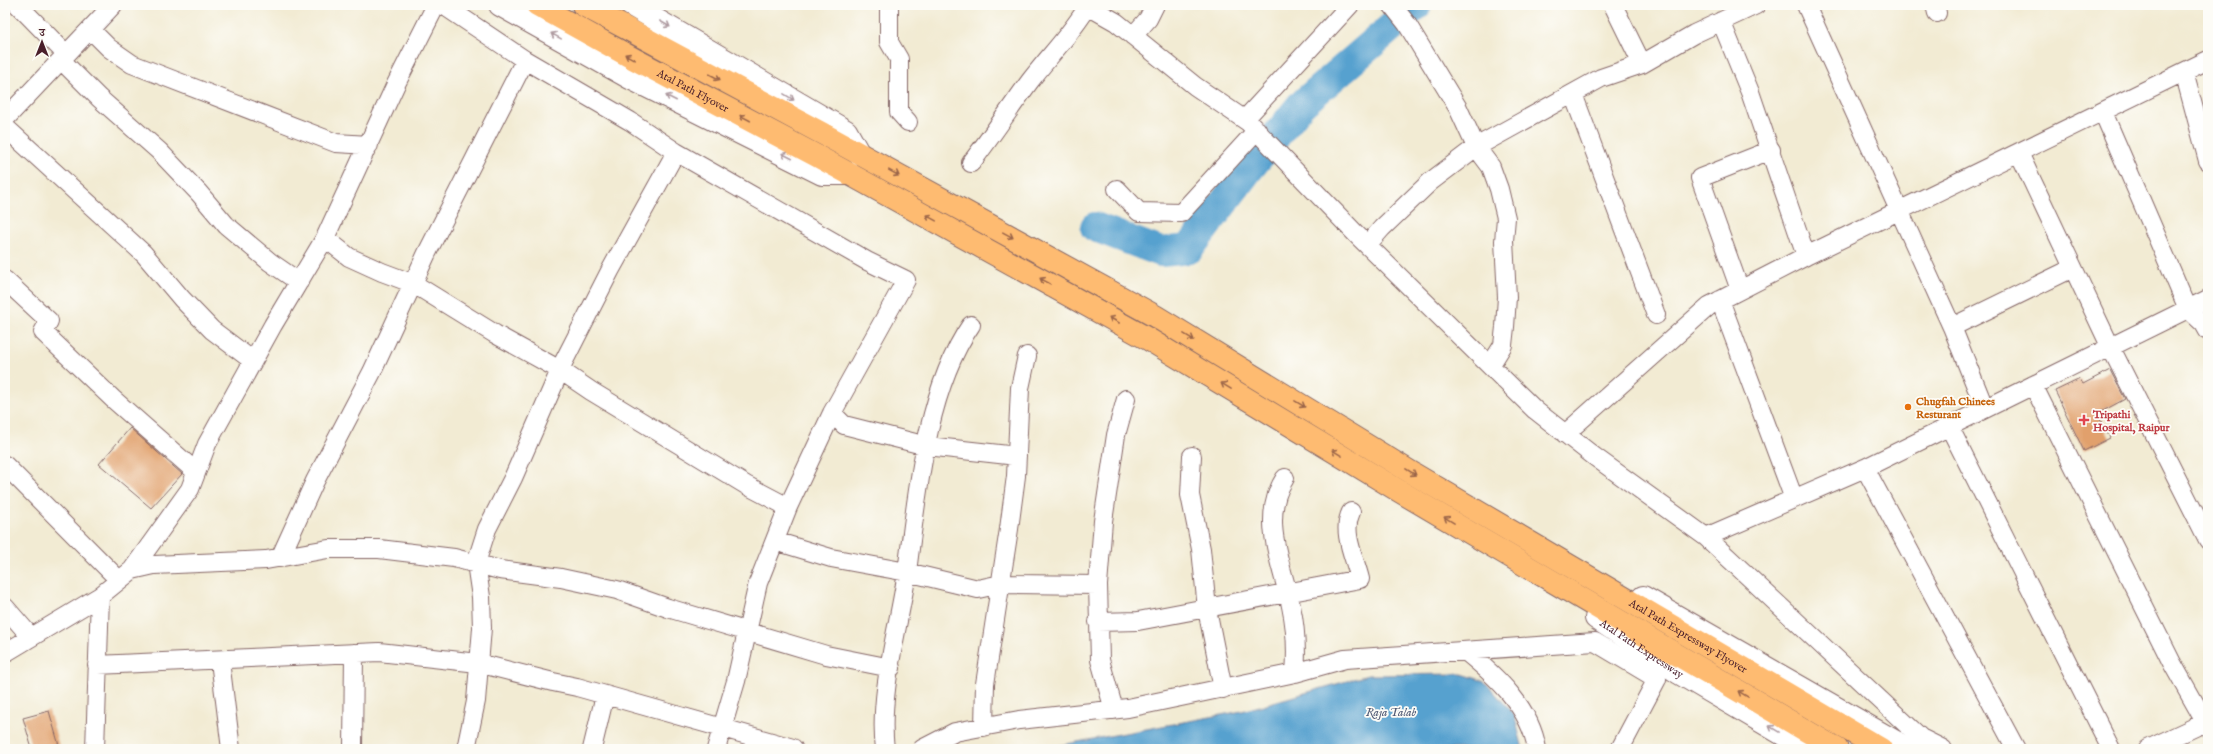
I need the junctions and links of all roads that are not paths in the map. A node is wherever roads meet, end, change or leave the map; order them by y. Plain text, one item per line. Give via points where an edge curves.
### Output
1 (18, 5) edge
2 (113, 5) edge
3 (436, 5) edge
4 (443, 5) edge
5 (500, 5) edge
6 (537, 5) edge
7 (583, 5) edge
8 (631, 5) edge
9 (889, 5) edge
10 (1155, 5) edge
11 (1350, 5) edge
12 (1392, 5) edge
13 (1613, 5) edge
14 (1756, 5) edge
15 (1806, 5) edge
16 (1087, 6) edge
17 (1721, 21) junction
18 (90, 29) junction
19 (1132, 36) junction
20 (64, 57) junction
21 (525, 60) junction
22 (2208, 60) edge
23 (1642, 64) junction
24 (2184, 72) junction
25 (1573, 94) junction
26 (2103, 112) junction
27 (5, 119) edge
28 (908, 122) dead end
29 (1251, 125) junction
30 (5, 127) edge
31 (368, 145) junction
32 (1476, 147) junction
33 (1771, 150) junction
34 (676, 152) junction
35 (2019, 153) junction
36 (859, 154) junction
37 (2208, 161) edge
38 (972, 163) dead end
39 (850, 174) junction
40 (1117, 188) dead end
41 (1900, 211) junction
42 (325, 238) junction
43 (1367, 245) junction
44 (1806, 256) junction
45 (2073, 268) junction
46 (5, 280) edge
47 (299, 282) junction
48 (414, 284) junction
49 (1740, 290) junction
50 (2208, 298) edge
51 (1720, 300) junction
52 (2188, 308) junction
53 (1656, 315) dead end
54 (1155, 316) joint
55 (971, 325) dead end
56 (1952, 327) junction
57 (2208, 331) edge
58 (1148, 339) joint
59 (2110, 346) junction
60 (1027, 356) dead end
61 (253, 361) junction
62 (1490, 366) junction
63 (560, 370) junction
64 (2033, 385) junction
65 (1126, 399) dead end
66 (1985, 409) junction
67 (832, 414) junction
68 (1950, 426) junction
69 (1565, 434) junction
70 (927, 446) junction
71 (1017, 456) junction
72 (1192, 456) dead end
73 (5, 465) edge
74 (1865, 468) junction
75 (196, 472) junction
76 (1285, 478) dead end
77 (1794, 499) junction
78 (788, 507) junction
79 (1351, 512) dead end
80 (1496, 522) junction
81 (1706, 537) junction
82 (1482, 540) junction
83 (2208, 540) edge
84 (775, 541) junction
85 (280, 558) junction
86 (476, 563) junction
87 (907, 572) junction
88 (125, 575) junction
89 (1001, 584) junction
90 (1098, 585) junction
91 (1288, 593) junction
92 (100, 596) junction
93 (5, 607) edge
94 (1207, 610) junction
95 (1098, 622) junction
96 (748, 631) junction
97 (31, 637) junction
98 (1465, 650) junction
99 (5, 653) edge
100 (354, 653) junction
101 (220, 661) junction
102 (478, 663) junction
103 (97, 665) junction
104 (891, 668) junction
105 (1295, 673) junction
106 (1223, 688) junction
107 (605, 695) junction
108 (1114, 710) junction
109 (2207, 723) edge
110 (984, 726) junction
111 (722, 728) junction
112 (793, 748) edge
113 (95, 749) edge
114 (231, 749) edge
115 (352, 749) edge
116 (466, 749) edge
117 (592, 749) edge
118 (716, 749) edge
119 (885, 749) edge
120 (922, 749) edge
121 (1536, 749) edge
122 (1620, 749) edge
123 (1808, 749) edge
124 (1837, 749) edge
125 (1880, 749) edge
126 (1908, 749) edge
127 (1943, 749) edge
128 (2016, 749) edge
129 (2111, 749) edge
130 (2148, 749) edge

1 - 20 street
2 - 18 street
3 - 31 street
4 - 21 street
39 -> 5 street via 822,174 630,78
39 -> 6 highway, Atal Path Flyover
7 -> 36 highway, Atal Path Flyover
8 -> 36 street via 846,131
9 - 28 street via 889,42 899,58 899,112
10 - 19 street via 1148,19
11 - 29 street
12 - 32 street via 1407,24 1458,108
13 - 23 street
14 - 17 street
15 - 41 street
16 - 19 street via 1116,22
16 - 38 street via 1078,24 1029,82 997,131
17 - 23 street
17 - 33 street
18 - 20 street
18 - 31 street via 109,48 132,64 336,142
19 - 29 street via 1195,86
20 - 27 street
20 - 47 street via 99,98 159,151 226,225 270,262
21 - 34 street via 630,121
21 - 48 street
22 - 24 street
23 - 25 street via 1601,78
24 - 26 street
24 - 37 street
25 - 32 street
25 - 53 street
26 - 35 street
26 - 52 street
29 - 40 street via 1181,213 1139,212
29 - 43 street
30 - 61 street via 144,254 212,330
31 - 42 street
32 - 43 street via 1430,182
32 - 62 street via 1491,167 1506,218 1503,345
33 - 44 street
33 - 49 street via 1700,178
34 - 63 street via 610,271
34 - 67 street via 867,262 906,280
35 - 41 street
35 - 45 street
36 -> 54 highway, Atal Path Flyover
58 -> 39 highway, Atal Path Flyover
41 - 44 street
41 - 56 street
42 - 47 street
42 - 48 street via 349,256
43 - 62 street
44 - 49 street
45 - 56 street
45 - 59 street
46 - 75 street via 49,321 43,332 113,399
47 - 61 street
48 - 63 street
48 - 85 street via 315,481
49 - 51 street
50 - 52 street
51 - 69 street via 1709,306
51 - 77 street
52 - 57 street
52 - 59 street
54 -> 80 highway, Atal Path Expressway Flyover
55 - 70 street via 962,338 937,399
56 - 66 street
82 -> 58 highway, Atal Path Expressway Flyover
59 - 64 street
59 - 83 street
60 - 71 street via 1020,388
61 - 75 street via 208,444
62 - 69 street via 1535,410
63 - 78 street via 746,485
63 - 86 street via 487,529
64 - 66 street
64 - 109 street via 2172,663
65 - 90 street via 1116,436 1103,521
66 - 68 street
67 - 70 street via 844,425
67 - 78 street
68 - 74 street
68 - 129 street
69 - 81 street
70 - 71 street
70 - 87 street via 909,544
71 - 89 street
72 - 94 street via 1190,495 1201,549
73 - 88 street
74 - 77 street
74 - 128 street
75 - 88 street via 190,489
76 - 91 street via 1277,490 1272,513 1275,547
77 - 81 street
78 - 84 street
79 - 91 street via 1347,520 1348,534 1360,579
80 - 125 highway, Atal Path Expressway Flyover
80 - 126 street via 1658,605
81 - 127 street via 1921,738
123 -> 82 street, Atal Path Expressway via 1680,673
124 -> 82 highway, Atal Path Expressway Flyover
84 - 87 street via 830,558
84 - 96 street via 758,583
85 - 86 street via 328,550 379,550 454,558
85 - 88 street via 154,565
86 - 96 street via 500,570 561,578 617,590
86 - 102 street via 482,628
87 - 89 street via 978,589
87 - 104 street
88 - 92 street
89 - 90 street
89 - 110 street via 985,684
90 - 95 street
91 - 94 street
91 - 105 street via 1297,648
92 - 97 street
92 - 103 street
93 - 97 street
94 - 95 street via 1138,621
94 - 106 street
95 - 108 street via 1100,660
96 - 104 street via 826,655
96 - 111 street
97 - 99 street
98 - 105 street via 1345,659
98 - 121 street via 1489,671 1519,704
98 - 122 street via 1595,642 1657,679
100 - 101 street
100 - 102 street via 379,652
100 - 115 street
101 - 103 street
101 - 114 street
102 - 107 street
102 - 116 street via 476,701
103 - 113 street
104 - 119 street via 885,704
105 - 106 street
106 - 108 street
107 - 111 street
107 - 117 street
108 - 110 street
109 - 130 street
110 - 120 street via 955,732
111 - 112 street
111 - 118 street

